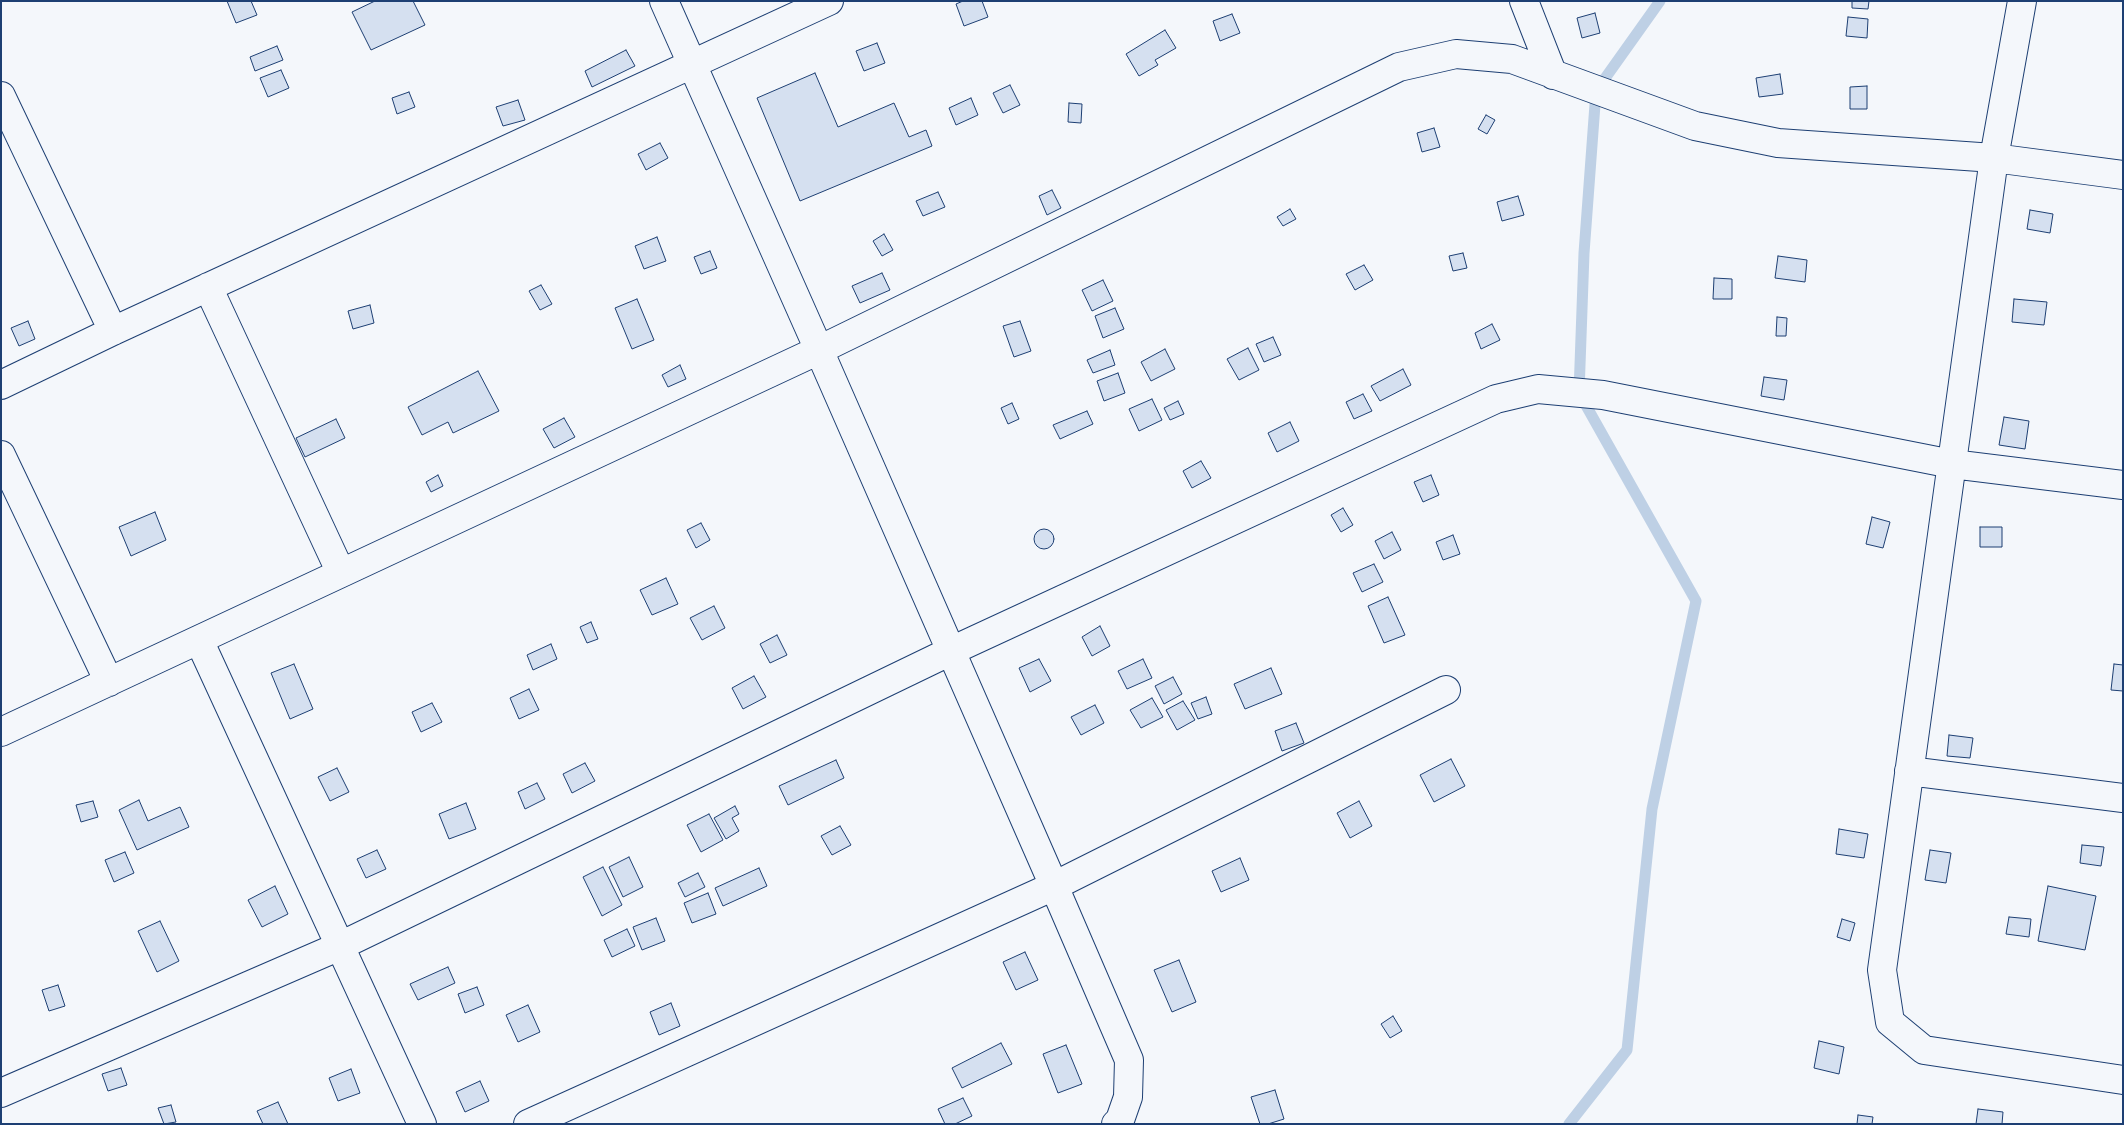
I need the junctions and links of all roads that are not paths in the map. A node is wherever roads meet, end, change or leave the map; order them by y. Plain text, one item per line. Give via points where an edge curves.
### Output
1 (664, 1) edge
2 (829, 1) edge
3 (1524, 1) edge
4 (2022, 1) edge
5 (692, 64) junction
6 (1553, 75) junction
7 (1, 96) edge
8 (1994, 158) junction
9 (2123, 174) edge
10 (208, 287) junction
11 (113, 331) junction
12 (819, 350) junction
13 (1, 385) edge
14 (1, 455) edge
15 (1952, 464) junction
16 (2123, 485) edge
17 (341, 573) junction
18 (199, 640) junction
19 (952, 651) junction
20 (109, 682) junction
21 (1446, 690) dead end
22 (1, 732) edge
23 (1909, 771) junction
24 (2123, 798) edge
25 (1054, 886) junction
26 (340, 946) junction
27 (2123, 1080) edge
28 (1, 1093) edge
29 (422, 1124) edge
30 (528, 1124) edge
31 (1116, 1124) edge

1 - 5 street
2 - 5 street
3 - 6 street
4 - 8 street
5 - 10 street
5 - 12 street
6 - 8 street via 1695,126 1778,143
6 - 12 street via 1512,60 1456,54 1399,67
7 - 11 street
8 - 9 street
8 - 15 street
10 - 11 street
10 - 17 street
11 - 13 street
12 - 17 street
12 - 19 street
14 - 20 street
15 - 16 street
15 - 19 street via 1603,396 1538,389 1496,399
15 - 23 street
17 - 18 street
18 - 20 street
18 - 26 street
19 - 25 street
19 - 26 street
20 - 22 street
21 - 25 street
23 - 24 street
23 - 27 street via 1882,970 1890,1022 1924,1050
25 - 30 street
25 - 31 street via 1129,1060 1128,1097
26 - 28 street
26 - 29 street

